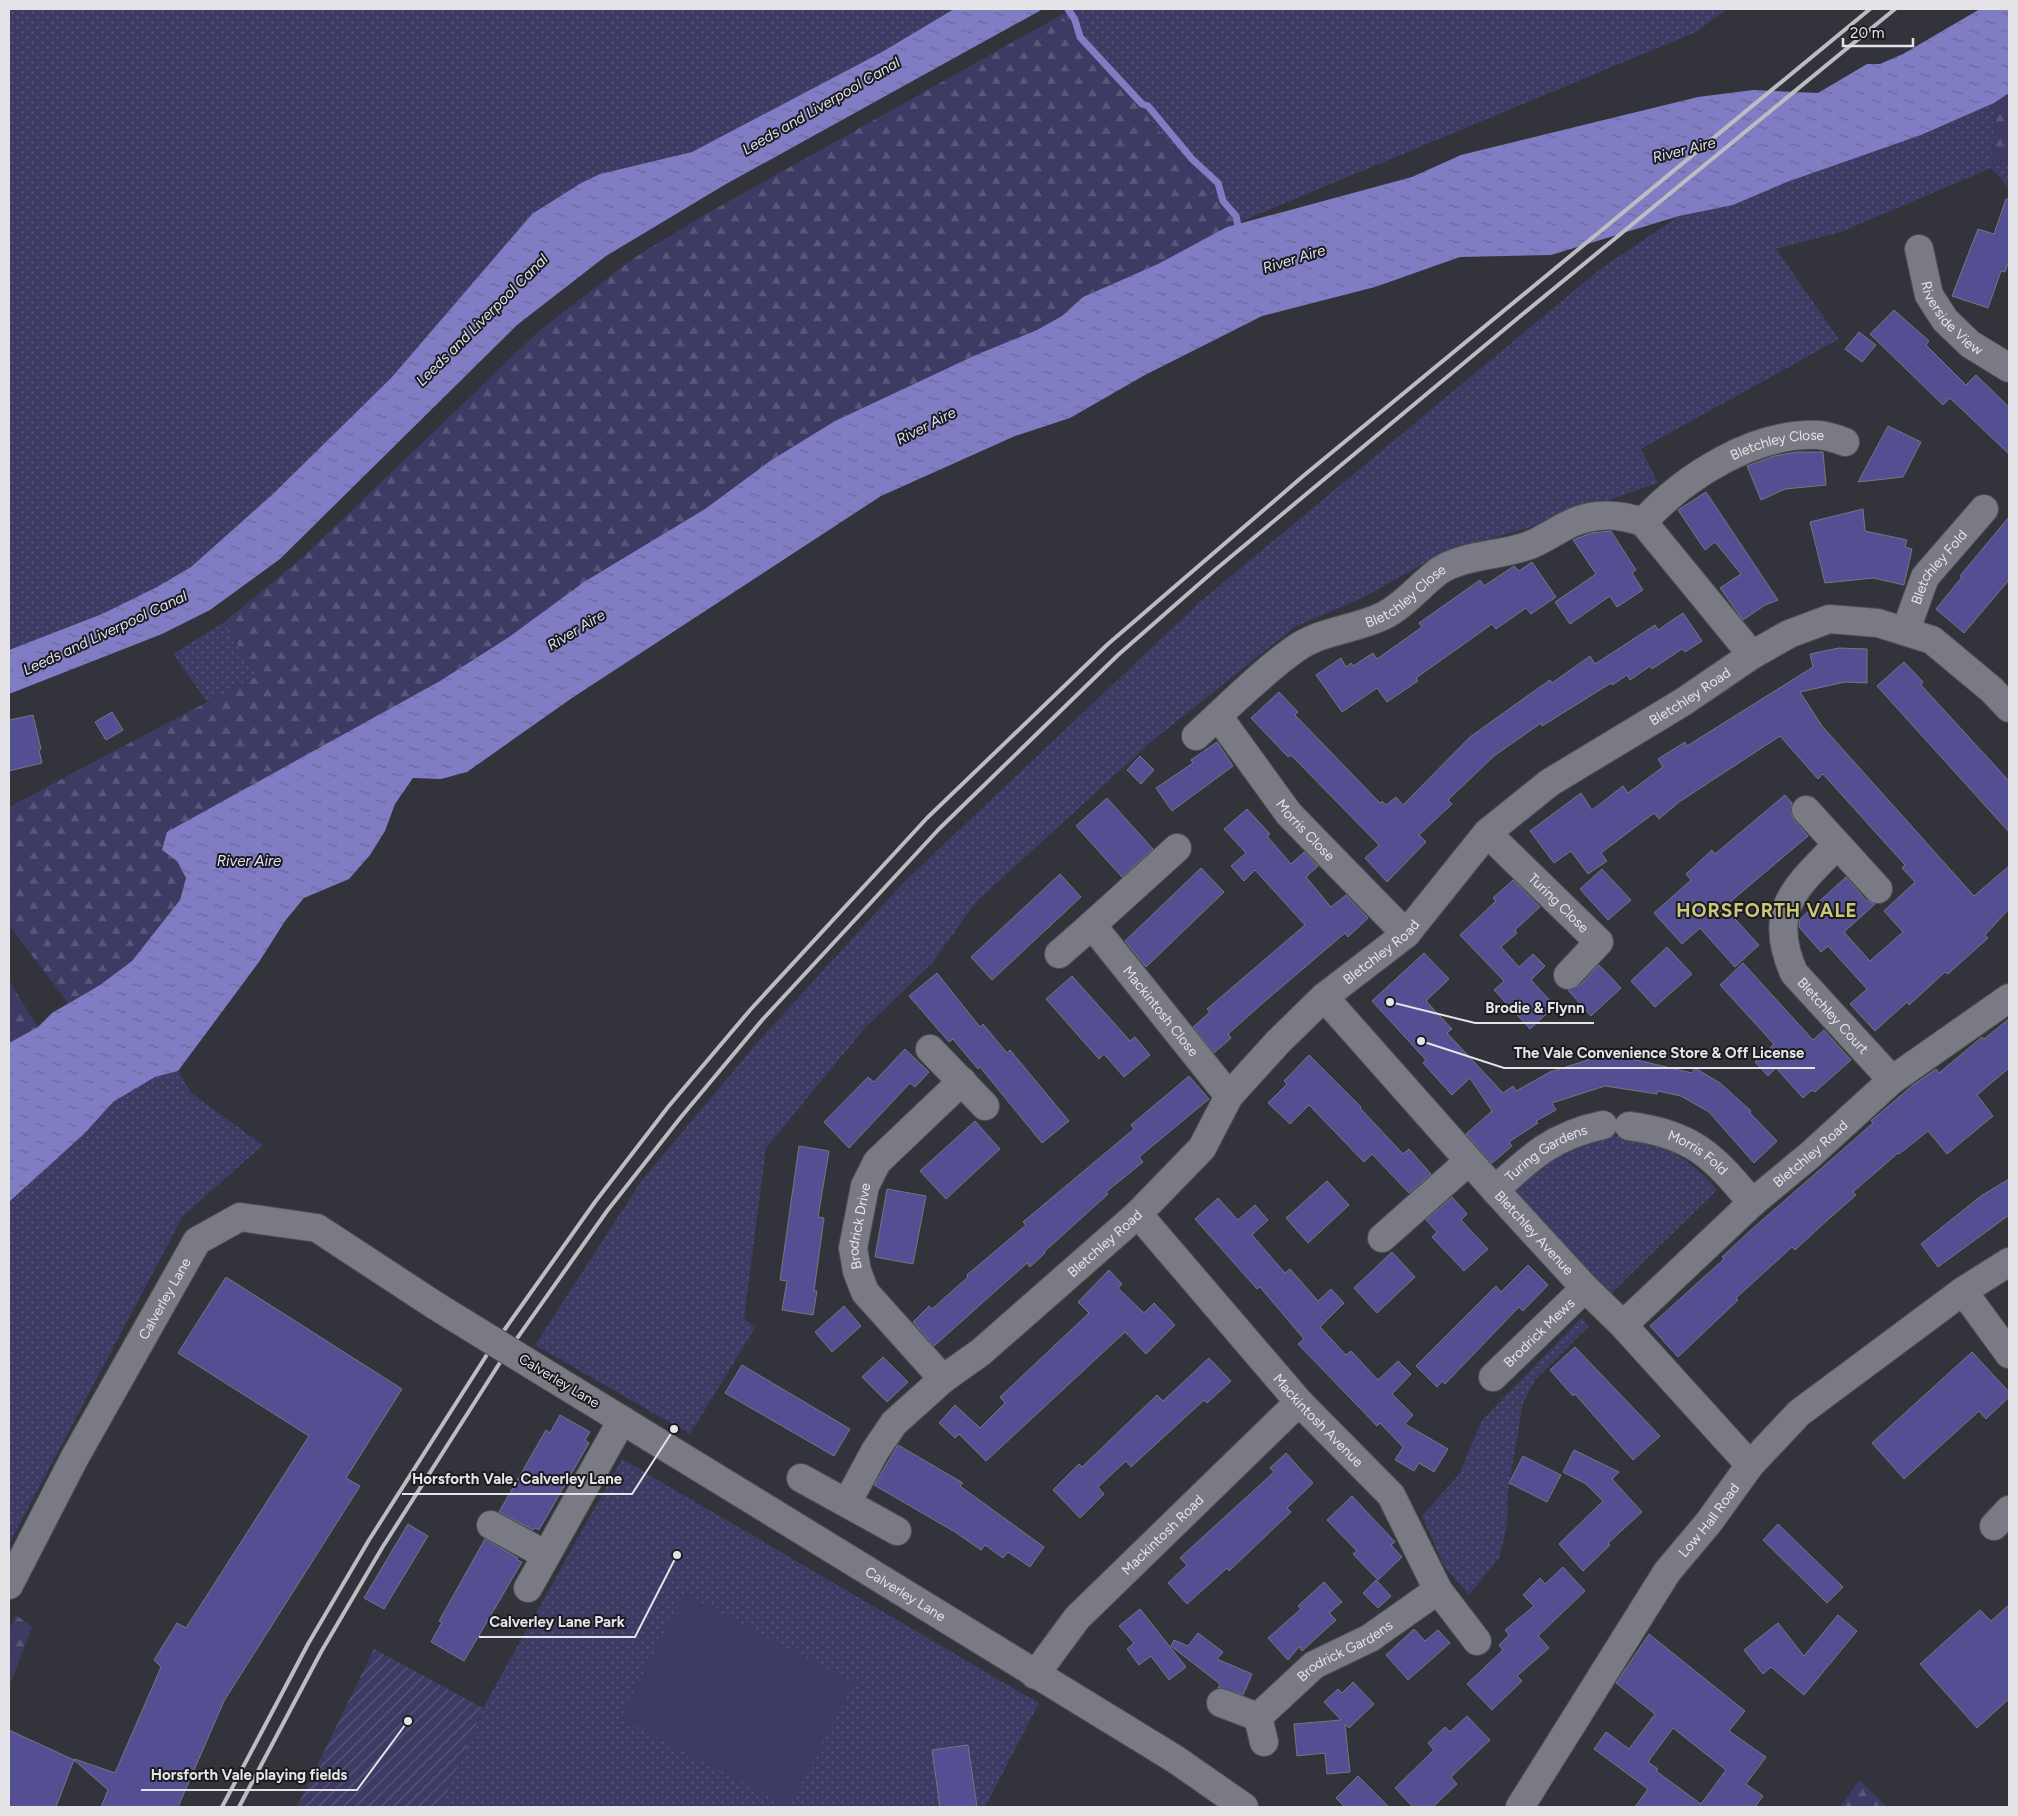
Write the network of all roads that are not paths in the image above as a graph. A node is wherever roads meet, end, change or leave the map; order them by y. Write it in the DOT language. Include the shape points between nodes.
graph roads {
  1 [pos="1920,248"];
  2 [pos="2009,368"];
  3 [pos="1845,442"];
  4 [pos="1984,509"];
  5 [pos="1643,522"];
  6 [pos="1906,630"];
  7 [pos="1752,655"];
  8 [pos="2009,708"];
  9 [pos="1218,716"];
  10 [pos="1196,736"];
  11 [pos="1806,810"];
  12 [pos="1486,833"];
  13 [pos="1837,845"];
  14 [pos="1177,848"];
  15 [pos="1878,889"];
  16 [pos="1092,925"];
  17 [pos="1406,934"];
  18 [pos="1059,954"];
  19 [pos="1568,975"];
  20 [pos="1324,997"];
  21 [pos="2009,998"];
  22 [pos="930,1049"];
  23 [pos="1892,1080"];
  24 [pos="962,1081"];
  25 [pos="1229,1096"];
  26 [pos="984,1106"];
  27 [pos="1616,1126"];
  28 [pos="1469,1161"];
  29 [pos="1494,1190"];
  30 [pos="1752,1203"];
  31 [pos="1138,1214"];
  32 [pos="1382,1238"];
  33 [pos="2009,1262"];
  34 [pos="1585,1288"];
  35 [pos="1963,1292"];
  36 [pos="1623,1325"];
  37 [pos="2009,1354"];
  38 [pos="1493,1377"];
  39 [pos="943,1379"];
  40 [pos="1299,1402"];
  41 [pos="622,1420"];
  42 [pos="1750,1465"];
  43 [pos="802,1478"];
  44 [pos="847,1503"];
  45 [pos="492,1525"];
  46 [pos="897,1531"];
  47 [pos="546,1555"];
  48 [pos="9,1585"];
  49 [pos="528,1588"];
  50 [pos="1438,1590"];
  51 [pos="1477,1641"];
  52 [pos="1035,1675"];
  53 [pos="1221,1703"];
  54 [pos="1244,1807"];
  55 [pos="1520,1807"];
  1 -- 2 [label="street, Riverside View" via="1929,295 1945,320 1970,344"];
  3 -- 5 [label="street, Bletchley Close" via="1820,435 1782,437 1751,446 1664,498"];
  4 -- 6 [label="street, Bletchley Fold" via="1925,577"];
  5 -- 7 [label="street"];
  5 -- 9 [label="street, Bletchley Close" via="1624,516 1571,521 1529,545 1459,562 1440,571 1385,615 1322,634 1296,648"];
  6 -- 7 [label="street, Bletchley Road" via="1878,623 1829,620 1789,634"];
  6 -- 8 [label="street, Bletchley Road" via="1932,640"];
  7 -- 12 [label="street, Bletchley Road" via="1683,702 1549,783"];
  9 -- 10 [label="street, Bletchley Close"];
  9 -- 17 [label="street, Morris Close" via="1289,814"];
  11 -- 13 [label="street"];
  12 -- 17 [label="street, Bletchley Road"];
  12 -- 19 [label="street, Turing Close" via="1599,942"];
  13 -- 15 [label="street"];
  13 -- 23 [label="street, Bletchley Court" via="1795,888 1788,904 1783,940 1794,973"];
  14 -- 16 [label="street"];
  16 -- 18 [label="street"];
  16 -- 25 [label="street, Mackintosh Close"];
  17 -- 20 [label="street, Bletchley Road"];
  20 -- 25 [label="street, Bletchley Road"];
  20 -- 28 [label="street, Bletchley Avenue"];
  21 -- 23 [label="street, Bletchley Road"];
  22 -- 24 [label="street"];
  23 -- 30 [label="street, Bletchley Road"];
  24 -- 26 [label="street"];
  24 -- 39 [label="street, Brodrick Drive" via="877,1162 865,1186 853,1248 865,1292"];
  25 -- 31 [label="street, Bletchley Road" via="1202,1148"];
  27 -- 29 [label="street, Turing Gardens" via="1577,1131 1546,1146"];
  27 -- 30 [label="street, Morris Fold" via="1670,1134 1706,1153 1722,1166"];
  28 -- 29 [label="street, Bletchley Avenue"];
  28 -- 32 [label="street"];
  29 -- 34 [label="street, Bletchley Avenue"];
  30 -- 36 [label="street, Bletchley Road"];
  31 -- 39 [label="street, Bletchley Road" via="981,1352"];
  31 -- 40 [label="street, Mackintosh Avenue"];
  33 -- 35 [label="street, Low Hall Road"];
  34 -- 36 [label="street, Bletchley Avenue"];
  34 -- 38 [label="street, Brodrick Mews"];
  35 -- 37 [label="street"];
  35 -- 42 [label="street, Low Hall Road" via="1799,1413"];
  36 -- 42 [label="street, Bletchley Avenue"];
  39 -- 44 [label="street, Bletchley Road" via="894,1423"];
  40 -- 50 [label="street, Mackintosh Avenue" via="1391,1495"];
  40 -- 52 [label="street, Mackintosh Road" via="1077,1618"];
  41 -- 47 [label="street"];
  41 -- 48 [label="street, Calverley Lane, bridge" via="436,1306 317,1228 240,1217 197,1241 75,1457"];
  41 -- 52 [label="street, Calverley Lane"];
  42 -- 55 [label="street, Low Hall Road" via="1709,1522 1667,1572"];
  43 -- 44 [label="street"];
  44 -- 46 [label="street"];
  45 -- 47 [label="street"];
  47 -- 49 [label="street"];
  50 -- 51 [label="street, Mackintosh Avenue"];
  50 -- 53 [label="street, Brodrick Gardens" via="1370,1638 1314,1665 1261,1730"];
  52 -- 54 [label="street, Calverley Lane" via="1174,1759"];
}
